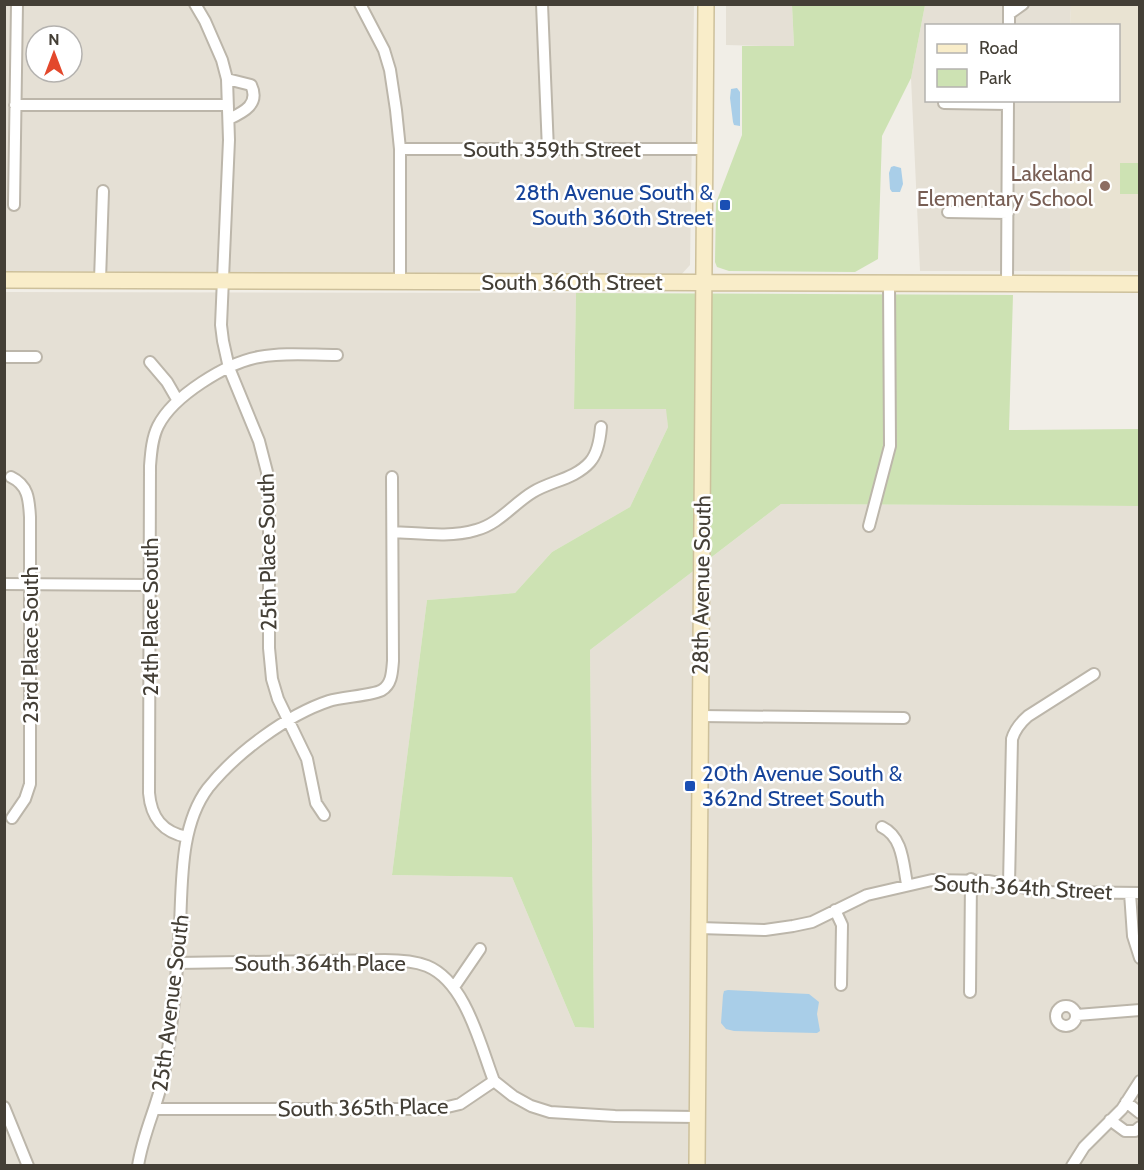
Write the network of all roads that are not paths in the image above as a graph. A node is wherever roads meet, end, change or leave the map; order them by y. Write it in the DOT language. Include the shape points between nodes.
graph roads {
  1 [pos="17,4"];
  2 [pos="195,4"];
  3 [pos="360,4"];
  4 [pos="542,4"];
  5 [pos="706,4"];
  6 [pos="1023,4"];
  7 [pos="1009,9"];
  8 [pos="227,79"];
  9 [pos="1008,102"];
  10 [pos="944,103"];
  11 [pos="15,105"];
  12 [pos="228,105"];
  13 [pos="229,119"];
  14 [pos="399,149"];
  15 [pos="705,149"];
  16 [pos="548,150"];
  17 [pos="103,191"];
  18 [pos="14,205"];
  19 [pos="948,212"];
  20 [pos="1008,213"];
  21 [pos="4,280"];
  22 [pos="100,280"];
  23 [pos="222,280"];
  24 [pos="400,281"];
  25 [pos="704,282"];
  26 [pos="889,283"];
  27 [pos="1008,283"];
  28 [pos="1140,284"];
  29 [pos="337,356"];
  30 [pos="4,357"];
  31 [pos="36,357"];
  32 [pos="150,362"];
  33 [pos="229,368"];
  34 [pos="178,401"];
  35 [pos="601,427"];
  36 [pos="10,477"];
  37 [pos="392,477"];
  38 [pos="869,526"];
  39 [pos="393,532"];
  40 [pos="4,584"];
  41 [pos="30,584"];
  42 [pos="150,585"];
  43 [pos="1094,674"];
  44 [pos="700,716"];
  45 [pos="904,718"];
  46 [pos="289,721"];
  47 [pos="324,815"];
  48 [pos="12,818"];
  49 [pos="882,827"];
  50 [pos="187,837"];
  51 [pos="971,879"];
  52 [pos="907,884"];
  53 [pos="1008,884"];
  54 [pos="1135,893"];
  55 [pos="835,910"];
  56 [pos="699,928"];
  57 [pos="480,949"];
  58 [pos="1140,958"];
  59 [pos="177,963"];
  60 [pos="841,985"];
  61 [pos="454,987"];
  62 [pos="970,992"];
  63 [pos="1140,1010"];
  64 [pos="1077,1015"];
  65 [pos="494,1081"];
  66 [pos="1140,1081"];
  67 [pos="1126,1102"];
  68 [pos="4,1107"];
  69 [pos="156,1109"];
  70 [pos="1140,1113"];
  71 [pos="697,1117"];
  72 [pos="1110,1120"];
  73 [pos="1140,1127"];
  74 [pos="28,1166"];
  75 [pos="138,1166"];
  76 [pos="697,1166"];
  77 [pos="1072,1166"];
  1 -- 11 [label="street"];
  2 -- 8 [label="street, 25th Place South"];
  3 -- 14 [label="street" via="390,70"];
  4 -- 16 [label="street"];
  5 -- 15 [label="street, 28th Avenue South"];
  6 -- 7 [label="street"];
  8 -- 12 [label="street, 25th Place South"];
  8 -- 13 [label="street" via="251,85 254,96 249,108"];
  9 -- 10 [label="street"];
  9 -- 20 [label="street"];
  11 -- 12 [label="street"];
  11 -- 18 [label="street"];
  12 -- 13 [label="street, 25th Place South"];
  13 -- 23 [label="street, 25th Place South"];
  14 -- 16 [label="street, South 359th Street"];
  14 -- 24 [label="street"];
  15 -- 16 [label="street, South 359th Street"];
  15 -- 25 [label="street, 28th Avenue South"];
  17 -- 22 [label="street"];
  19 -- 20 [label="street"];
  20 -- 27 [label="street"];
  21 -- 22 [label="street, South 360th Street"];
  22 -- 23 [label="street, South 360th Street"];
  23 -- 24 [label="street, South 360th Street"];
  23 -- 33 [label="street, 25th Place South" via="221,325"];
  24 -- 25 [label="street, South 360th Street"];
  25 -- 26 [label="street, South 360th Street"];
  25 -- 44 [label="street, 28th Avenue South"];
  26 -- 27 [label="street, South 360th Street"];
  26 -- 38 [label="street" via="890,446"];
  27 -- 28 [label="street, South 360th Street"];
  29 -- 33 [label="street, 24th Place South" via="264,356"];
  30 -- 31 [label="street"];
  32 -- 34 [label="street"];
  33 -- 34 [label="street, 24th Place South"];
  33 -- 46 [label="street, 25th Place South" via="259,441 267,472 269,658 273,685"];
  34 -- 42 [label="street, 24th Place South" via="159,423 152,445"];
  35 -- 39 [label="street" via="596,452 582,469 533,492 486,527 454,533"];
  36 -- 41 [label="street, 23rd Place South" via="22,483 28,494"];
  37 -- 39 [label="street"];
  39 -- 46 [label="street, 25th Avenue South" via="389,682 377,693 330,701"];
  40 -- 41 [label="street"];
  41 -- 42 [label="street"];
  41 -- 48 [label="street, 23rd Place South" via="30,784"];
  42 -- 50 [label="street, 24th Place South" via="150,803 165,828"];
  43 -- 53 [label="street" via="1028,716 1014,734"];
  44 -- 45 [label="street"];
  44 -- 56 [label="street, 28th Avenue South"];
  46 -- 47 [label="street, 25th Place South" via="307,759 316,803"];
  46 -- 50 [label="street, 25th Avenue South" via="246,751 208,789 194,813"];
  49 -- 52 [label="street" via="897,840"];
  50 -- 59 [label="street, 25th Avenue South"];
  51 -- 52 [label="street, South 364th Street"];
  51 -- 53 [label="street, South 364th Street"];
  51 -- 62 [label="street"];
  52 -- 55 [label="street, South 364th Street" via="867,895"];
  53 -- 54 [label="street, South 364th Street" via="1048,892"];
  54 -- 58 [label="street" via="1133,936"];
  55 -- 56 [label="street, South 364th Street" via="812,922 779,929"];
  55 -- 60 [label="street" via="842,925"];
  56 -- 71 [label="street, 28th Avenue South"];
  57 -- 61 [label="street"];
  59 -- 61 [label="street, South 364th Place" via="399,960 428,967"];
  59 -- 69 [label="street, 25th Avenue South" via="165,1069"];
  61 -- 65 [label="street"];
  63 -- 64 [label="street"];
  65 -- 69 [label="street, South 365th Place" via="460,1104 439,1109"];
  65 -- 71 [label="street" via="531,1106 550,1112"];
  66 -- 67 [label="street"];
  67 -- 70 [label="street"];
  67 -- 72 [label="street"];
  68 -- 74 [label="street"];
  69 -- 75 [label="street, 25th Avenue South"];
  71 -- 76 [label="street, 28th Avenue South"];
  72 -- 73 [label="street" via="1125,1131"];
  72 -- 77 [label="street"];
}
